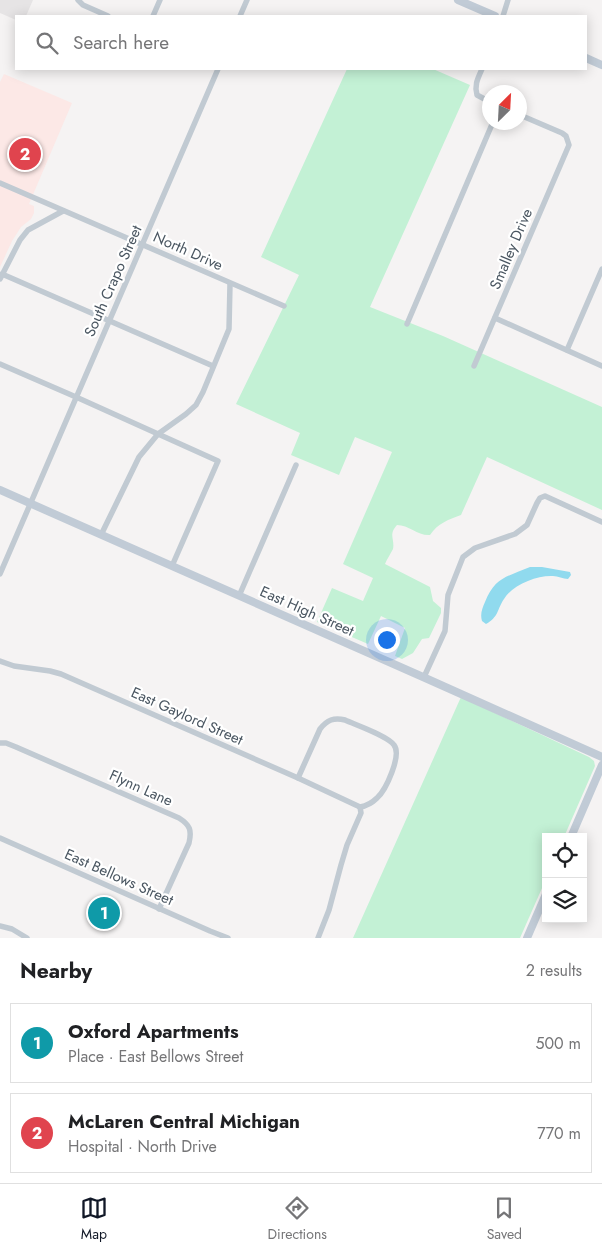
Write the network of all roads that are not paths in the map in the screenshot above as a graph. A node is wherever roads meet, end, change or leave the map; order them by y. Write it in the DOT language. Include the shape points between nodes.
graph roads {
  1 [pos="78,0"];
  2 [pos="160,0"];
  3 [pos="247,0"];
  4 [pos="458,0"];
  5 [pos="508,0"];
  6 [pos="106,15"];
  7 [pos="153,15"];
  8 [pos="240,15"];
  9 [pos="493,15"];
  10 [pos="503,15"];
  11 [pos="587,58"];
  12 [pos="602,65"];
  13 [pos="218,70"];
  14 [pos="482,70"];
  15 [pos="482,98"];
  16 [pos="527,118"];
  17 [pos="490,130"];
  18 [pos="0,183"];
  19 [pos="63,211"];
  20 [pos="143,245"];
  21 [pos="602,269"];
  22 [pos="1,276"];
  23 [pos="600,278"];
  24 [pos="230,284"];
  25 [pos="284,306"];
  26 [pos="495,318"];
  27 [pos="109,320"];
  28 [pos="407,324"];
  29 [pos="567,350"];
  30 [pos="0,364"];
  31 [pos="213,366"];
  32 [pos="474,366"];
  33 [pos="602,366"];
  34 [pos="76,397"];
  35 [pos="158,434"];
  36 [pos="296,465"];
  37 [pos="0,490"];
  38 [pos="31,504"];
  39 [pos="602,522"];
  40 [pos="101,535"];
  41 [pos="172,566"];
  42 [pos="0,574"];
  43 [pos="239,596"];
  44 [pos="0,661"];
  45 [pos="424,677"];
  46 [pos="0,743"];
  47 [pos="602,757"];
  48 [pos="602,765"];
  49 [pos="298,778"];
  50 [pos="360,807"];
  51 [pos="573,833"];
  52 [pos="0,838"];
  53 [pos="542,903"];
  54 [pos="159,909"];
  55 [pos="0,926"];
  56 [pos="27,938"];
  57 [pos="228,938"];
  58 [pos="318,938"];
  59 [pos="527,938"];
  1 -- 6 [label="street"];
  2 -- 7 [label="street"];
  3 -- 8 [label="street"];
  4 -- 9 [label="street"];
  5 -- 10 [label="street"];
  11 -- 12 [label="street"];
  13 -- 20 [label="street, South Crapo Street"];
  14 -- 15 [label="street" via="475,90 476,95"];
  16 -- 26 [label="street, Smalley Drive" via="562,133 569,145"];
  17 -- 28 [label="street"];
  18 -- 19 [label="street, North Drive"];
  19 -- 20 [label="street, North Drive"];
  19 -- 22 [label="street" via="28,230"];
  20 -- 24 [label="street, North Drive"];
  20 -- 27 [label="street, South Crapo Street"];
  21 -- 23 [label="street"];
  22 -- 27 [label="street"];
  23 -- 29 [label="street"];
  24 -- 25 [label="street, North Drive"];
  24 -- 31 [label="street" via="229,329"];
  26 -- 29 [label="street"];
  26 -- 32 [label="street, Smalley Drive"];
  27 -- 31 [label="street"];
  27 -- 34 [label="street, South Crapo Street"];
  29 -- 33 [label="street"];
  30 -- 34 [label="street"];
  31 -- 35 [label="street" via="196,404"];
  34 -- 35 [label="street"];
  34 -- 38 [label="street, South Crapo Street"];
  35 -- 40 [label="street" via="138,457"];
  35 -- 41 [label="street" via="218,461"];
  36 -- 43 [label="street"];
  37 -- 38 [label="street, East High Street"];
  38 -- 40 [label="street, East High Street"];
  38 -- 42 [label="street, South Crapo Street"];
  39 -- 45 [label="street" via="545,496 540,498 527,526 515,534 475,548 463,557 448,595 445,631"];
  40 -- 41 [label="street, East High Street"];
  41 -- 43 [label="street, East High Street"];
  43 -- 45 [label="street, East High Street"];
  44 -- 49 [label="street, East Gaylord Street" via="62,674"];
  45 -- 47 [label="street, East High Street"];
  46 -- 54 [label="street, Flynn Lane" via="24,750 185,822 190,829 189,843"];
  48 -- 51 [label="street"];
  49 -- 50 [label="street, East Gaylord Street"];
  49 -- 50 [label="street" via="320,729 331,720 339,718 388,739 397,750 392,771 378,798"];
  50 -- 58 [label="street" via="361,813 347,845"];
  52 -- 54 [label="street, East Bellows Street"];
  53 -- 59 [label="street"];
  54 -- 57 [label="street, East Bellows Street"];
  55 -- 56 [label="street"];
}
